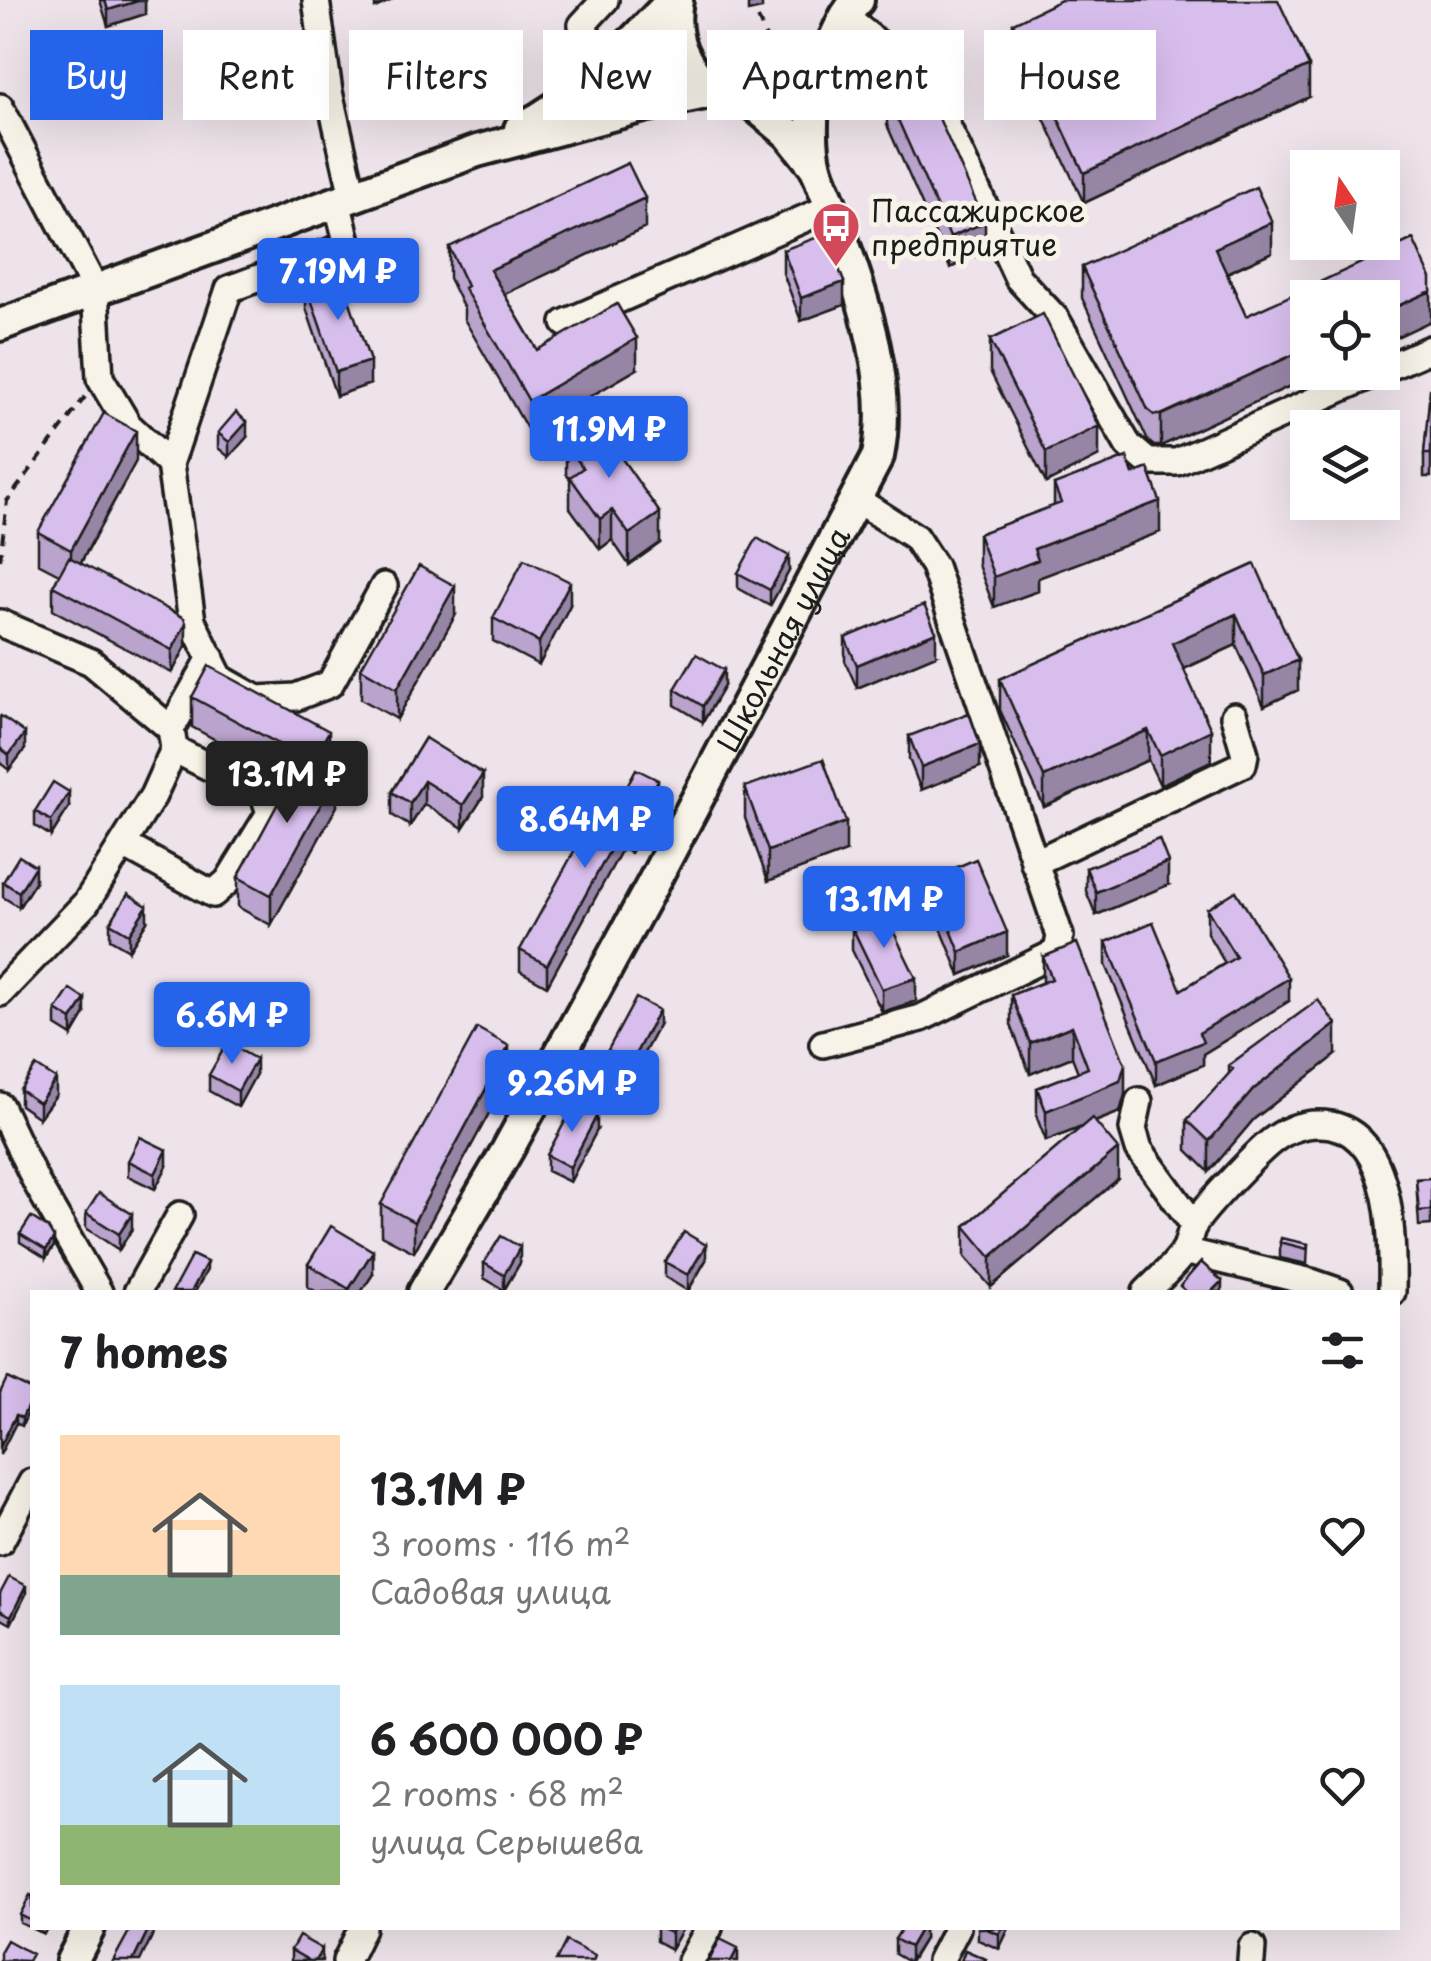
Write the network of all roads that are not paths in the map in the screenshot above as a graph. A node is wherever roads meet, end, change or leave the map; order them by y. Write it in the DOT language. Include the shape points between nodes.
graph roads {
  1 [pos="316,0"];
  2 [pos="605,0"];
  3 [pos="675,0"];
  4 [pos="849,5"];
  5 [pos="585,30"];
  6 [pos="645,30"];
  7 [pos="838,30"];
  8 [pos="707,89"];
  9 [pos="707,93"];
  10 [pos="0,106"];
  11 [pos="543,117"];
  12 [pos="772,120"];
  13 [pos="810,120"];
  14 [pos="477,151"];
  15 [pos="816,168"];
  16 [pos="345,199"];
  17 [pos="831,207"];
  18 [pos="95,289"];
  19 [pos="565,324"];
  20 [pos="0,325"];
  21 [pos="1430,349"];
  22 [pos="1400,362"];
  23 [pos="1337,390"];
  24 [pos="170,464"];
  25 [pos="857,500"];
  26 [pos="384,586"];
  27 [pos="0,622"];
  28 [pos="210,658"];
  29 [pos="1234,716"];
  30 [pos="173,738"];
  31 [pos="124,846"];
  32 [pos="1034,862"];
  33 [pos="0,994"];
  34 [pos="823,1044"];
  35 [pos="1139,1100"];
  36 [pos="0,1106"];
  37 [pos="180,1215"];
  38 [pos="1194,1225"];
  39 [pos="1184,1251"];
  40 [pos="98,1290"];
  41 [pos="138,1290"];
  42 [pos="431,1290"];
  43 [pos="1148,1290"];
  44 [pos="1334,1290"];
  45 [pos="1392,1290"];
  46 [pos="30,1486"];
  47 [pos="0,1542"];
  48 [pos="88,1930"];
  49 [pos="361,1930"];
  50 [pos="707,1930"];
  51 [pos="956,1930"];
  52 [pos="72,1961"];
  53 [pos="346,1961"];
  54 [pos="691,1961"];
  55 [pos="940,1961"];
  1 -- 16 [label="street"];
  2 -- 5 [label="street" via="582,24"];
  3 -- 6 [label="main road"];
  3 -- 8 [label="main road" via="675,38 690,72"];
  4 -- 7 [label="main road"];
  4 -- 23 [label="street" via="927,83 1018,278 1056,319 1128,445 1148,462 1176,462"];
  9 -- 14 [label="main road"];
  10 -- 18 [label="street"];
  11 -- 14 [label="main road"];
  12 -- 15 [label="main road"];
  13 -- 15 [label="main road"];
  14 -- 16 [label="main road"];
  15 -- 17 [label="main road, Школьная улица"];
  16 -- 18 [label="main road"];
  16 -- 24 [label="street" via="348,245 229,290"];
  17 -- 19 [label="street"];
  17 -- 25 [label="main road, Школьная улица" via="870,340 884,428"];
  18 -- 20 [label="main road"];
  18 -- 24 [label="street" via="100,378 128,425"];
  21 -- 22 [label="street"];
  24 -- 28 [label="street" via="192,621"];
  25 -- 32 [label="street" via="916,537 934,566"];
  25 -- 42 [label="main road, Школьная улица"];
  26 -- 28 [label="street" via="330,684 296,697 257,699 220,678"];
  27 -- 30 [label="street" via="91,662"];
  28 -- 30 [label="street"];
  29 -- 32 [label="street" via="1242,764"];
  30 -- 31 [label="street" via="153,796"];
  30 -- 31 [label="street" via="264,795 270,813 213,894"];
  31 -- 33 [label="street" via="86,903"];
  32 -- 34 [label="street" via="1060,936 1057,952 921,1018"];
  35 -- 38 [label="street" via="1133,1129 1139,1149"];
  36 -- 40 [label="street"];
  37 -- 41 [label="street"];
  38 -- 39 [label="street"];
  38 -- 45 [label="street" via="1285,1130 1318,1123 1339,1127 1369,1148 1382,1180"];
  39 -- 43 [label="street"];
  39 -- 44 [label="street"];
  46 -- 47 [label="street"];
  48 -- 52 [label="main road"];
  49 -- 53 [label="street"];
  50 -- 54 [label="street"];
  51 -- 55 [label="street"];
}
